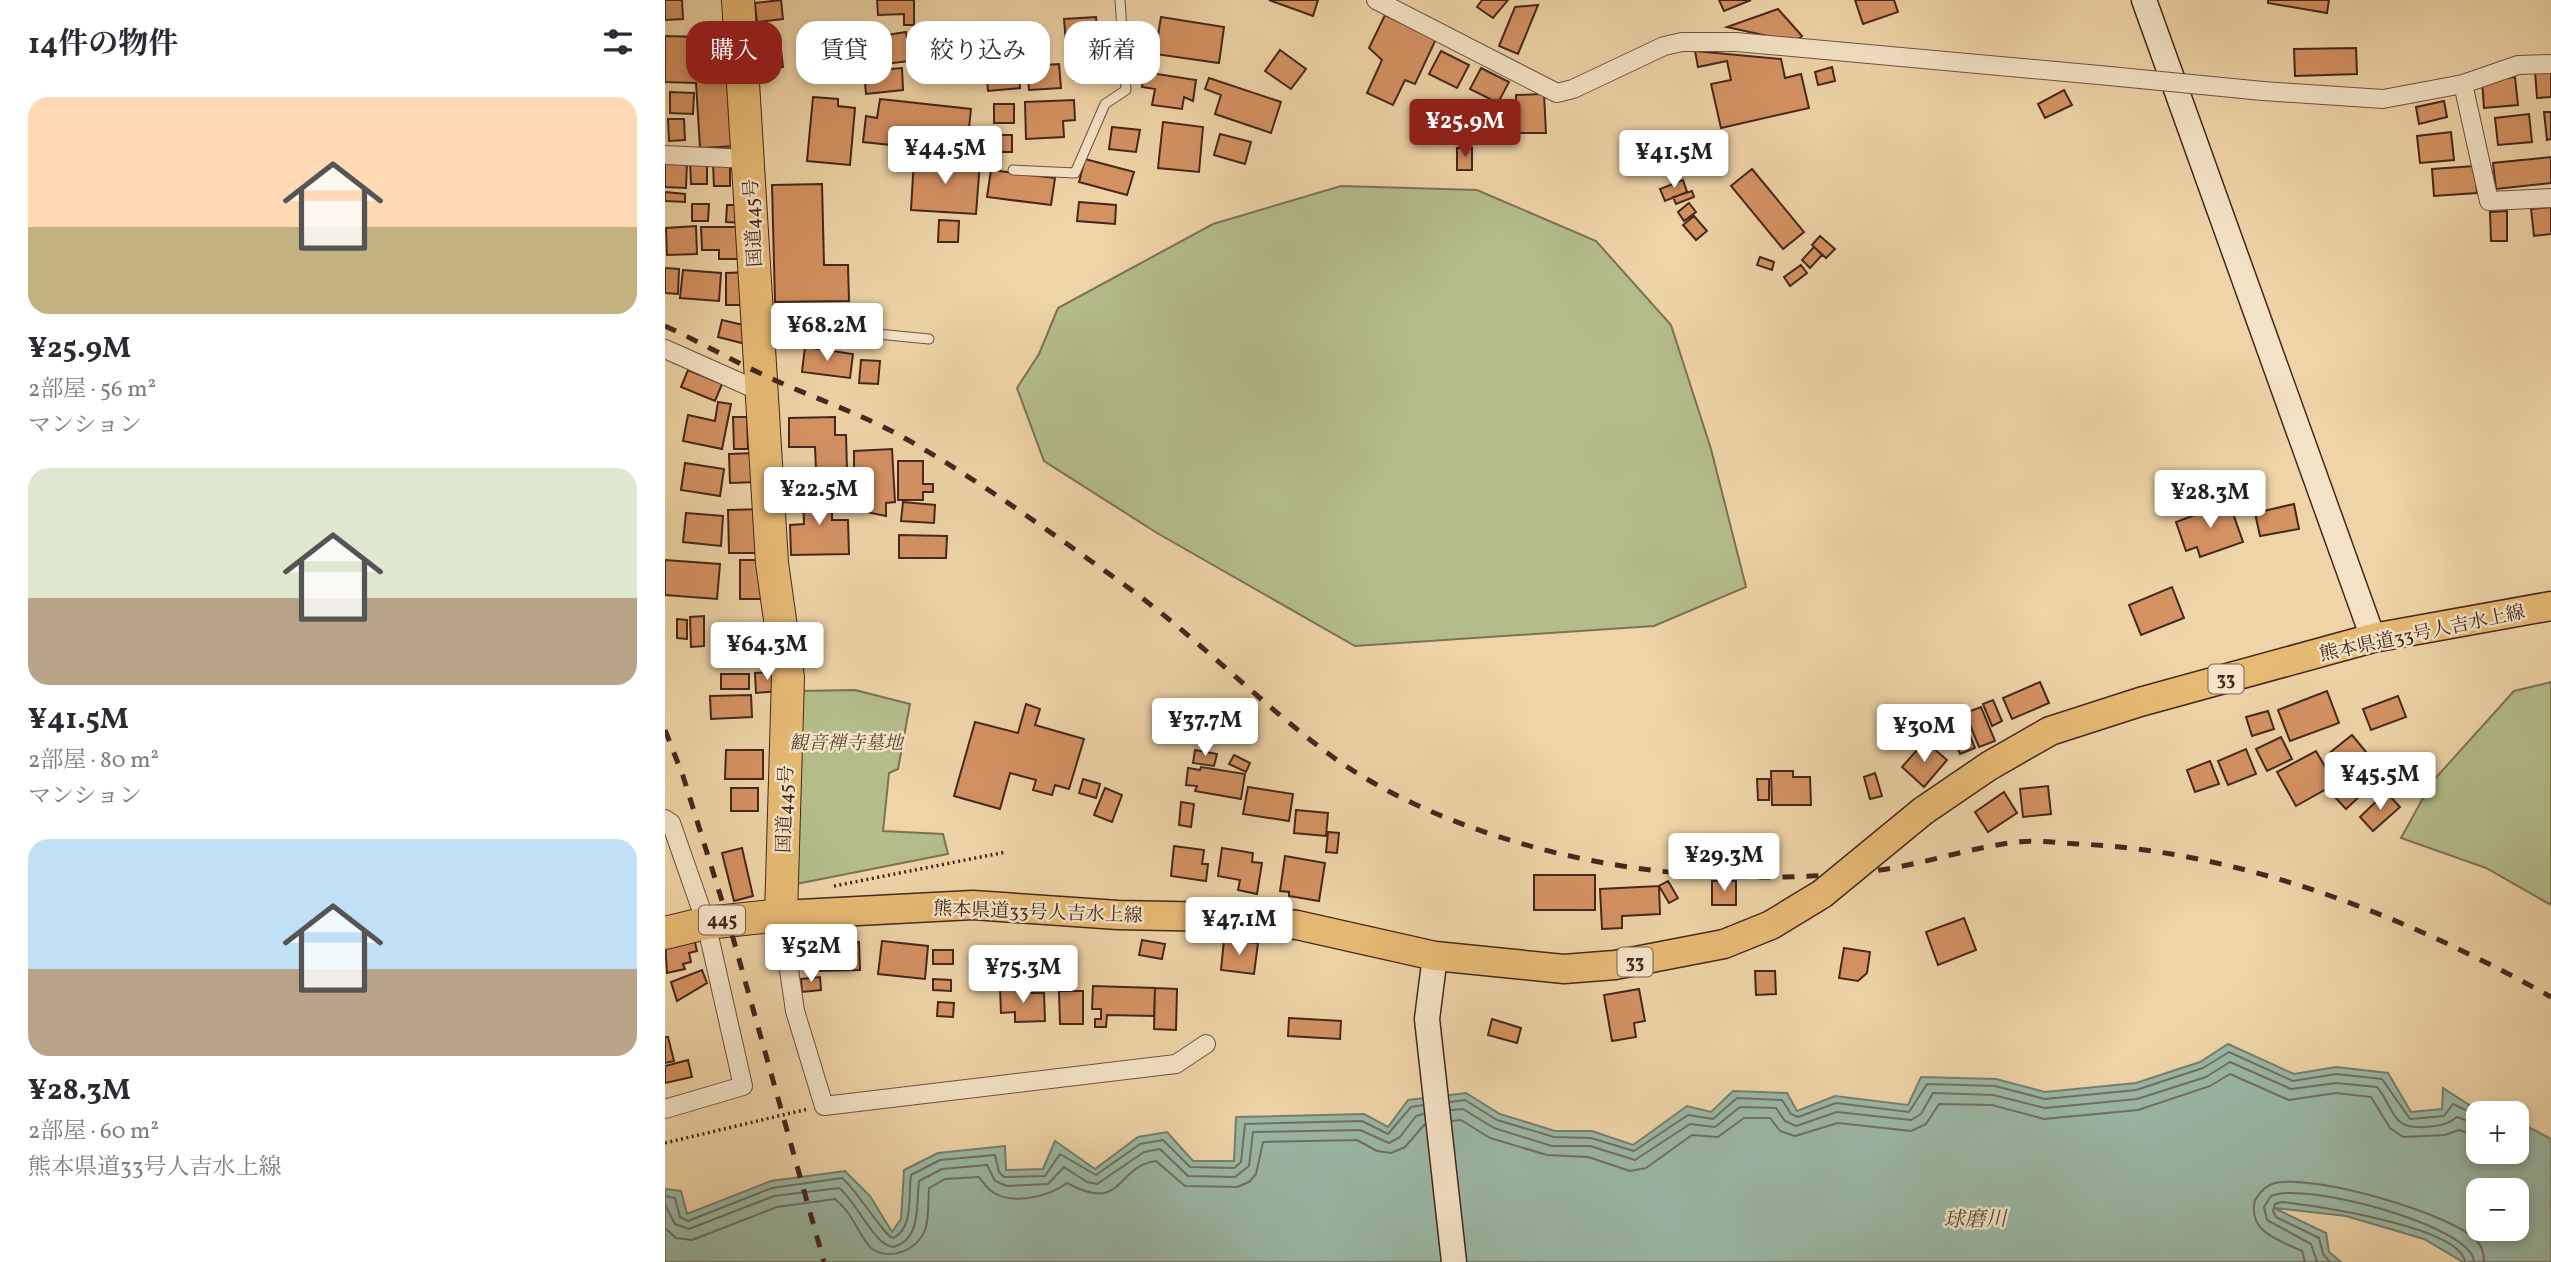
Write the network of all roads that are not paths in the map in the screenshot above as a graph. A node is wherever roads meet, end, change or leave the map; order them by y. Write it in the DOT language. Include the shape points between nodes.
graph roads {
  1 [pos="1120,0"];
  2 [pos="1376,0"];
  3 [pos="2144,0"];
  4 [pos="745,1"];
  5 [pos="2551,64"];
  6 [pos="2463,84"];
  7 [pos="665,155"];
  8 [pos="748,159"];
  9 [pos="1013,170"];
  10 [pos="2551,198"];
  11 [pos="758,323"];
  12 [pos="929,339"];
  13 [pos="665,349"];
  14 [pos="764,393"];
  15 [pos="2551,606"];
  16 [pos="2373,638"];
  17 [pos="665,819"];
  18 [pos="781,915"];
  19 [pos="706,923"];
  20 [pos="665,933"];
  21 [pos="1434,956"];
  22 [pos="1206,1044"];
  23 [pos="665,1109"];
  24 [pos="1454,1262"];
  1 -- 9 [label="lane" via="1126,90 1105,104 1075,173"];
  2 -- 6 [label="street, bridge" via="1557,93 1682,42 1736,42 2383,99"];
  3 -- 16 [label="street"];
  4 -- 8 [label="highway, 国道445号"];
  5 -- 6 [label="street" via="2518,65"];
  6 -- 10 [label="street" via="2489,201"];
  7 -- 8 [label="street"];
  8 -- 11 [label="highway, 国道445号"];
  11 -- 12 [label="lane"];
  11 -- 14 [label="highway, 国道445号"];
  13 -- 14 [label="street"];
  14 -- 18 [label="highway, 国道445号" via="772,563 788,677"];
  15 -- 16 [label="main road, 熊本県道33号人吉水上線 / 33"];
  16 -- 21 [label="main road, 熊本県道33号人吉水上線 / 33, bridge" via="2050,731 1923,811 1822,894 1771,925 1736,939 1662,958 1564,969"];
  17 -- 19 [label="street" via="671,823"];
  18 -- 19 [label="highway, 445"];
  18 -- 21 [label="main road, 熊本県道33号人吉水上線 / 33" via="973,905 1221,917 1297,925"];
  18 -- 22 [label="street" via="795,1011 824,1106 1176,1063"];
  19 -- 20 [label="highway, 445"];
  19 -- 23 [label="street" via="743,1086"];
  21 -- 24 [label="street" via="1427,1019"];
}
